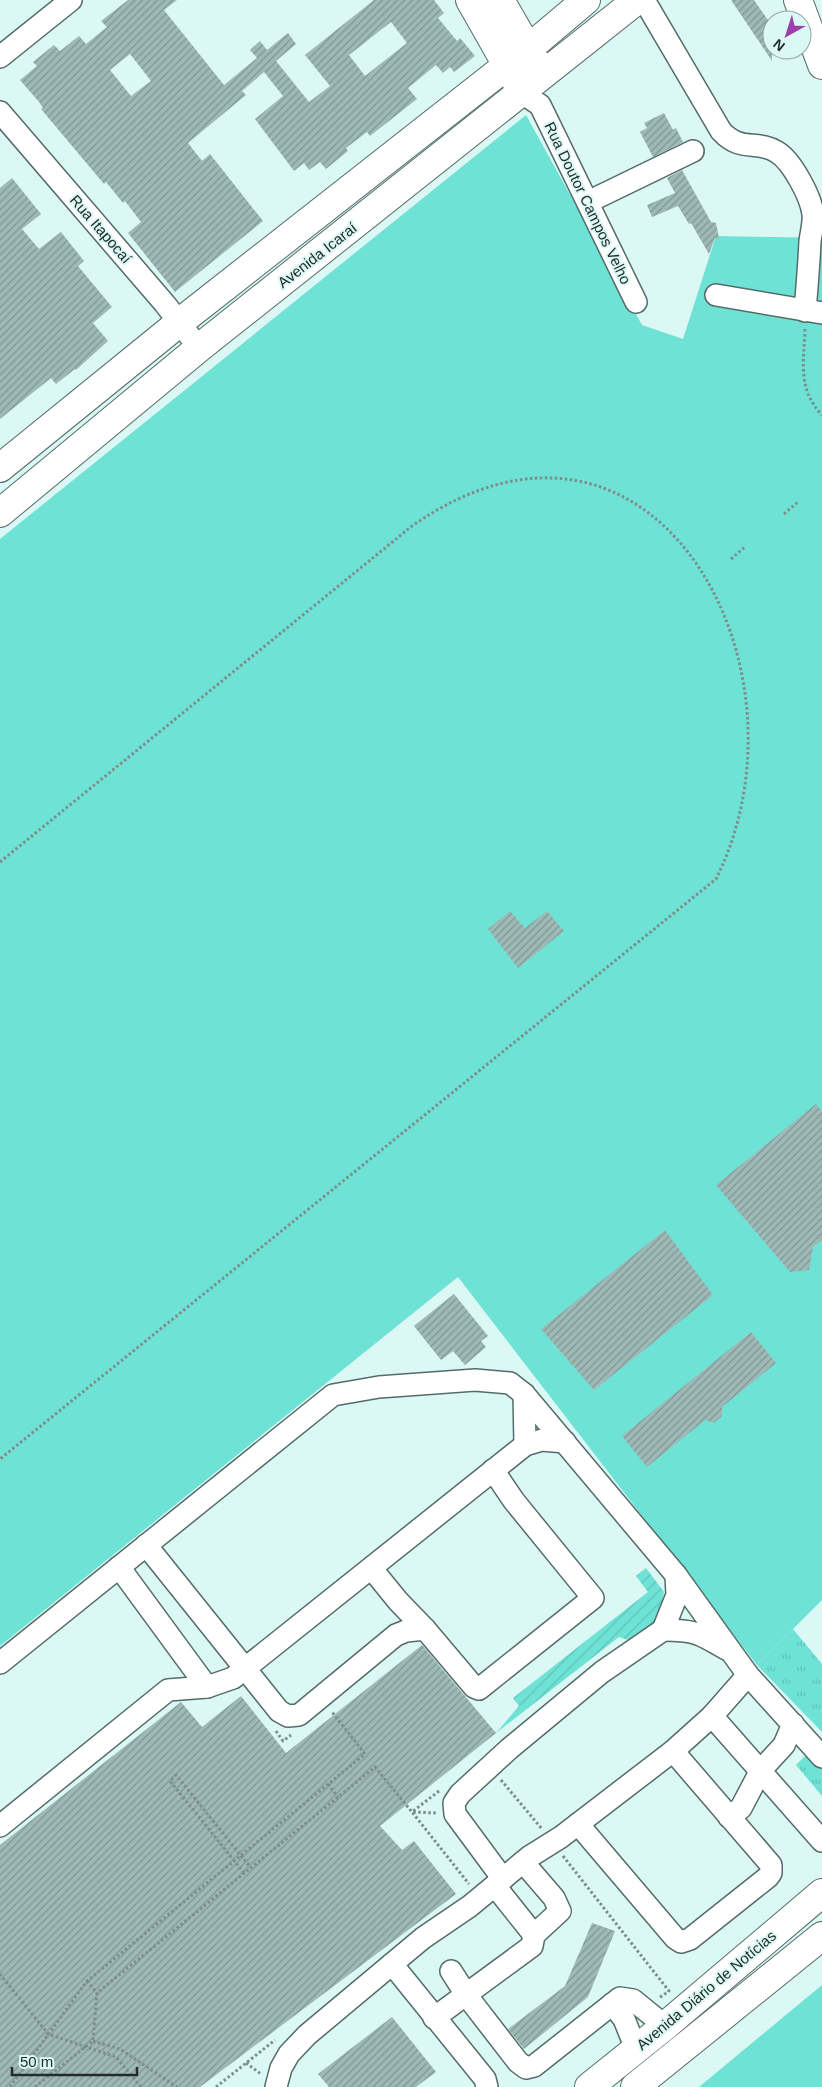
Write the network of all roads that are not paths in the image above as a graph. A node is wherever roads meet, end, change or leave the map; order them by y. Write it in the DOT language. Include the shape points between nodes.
graph roads {
  1 [pos="71,0"];
  2 [pos="470,0"];
  3 [pos="500,0"];
  4 [pos="586,0"];
  5 [pos="637,0"];
  6 [pos="644,0"];
  7 [pos="798,0"];
  8 [pos="528,49"];
  9 [pos="0,58"];
  10 [pos="507,65"];
  11 [pos="822,65"];
  12 [pos="544,76"];
  13 [pos="531,99"];
  14 [pos="0,112"];
  15 [pos="693,151"];
  16 [pos="588,202"];
  17 [pos="716,295"];
  18 [pos="636,302"];
  19 [pos="814,312"];
  20 [pos="180,322"];
  21 [pos="199,348"];
  22 [pos="0,468"];
  23 [pos="0,513"];
  24 [pos="524,1394"];
  25 [pos="565,1442"];
  26 [pos="525,1445"];
  27 [pos="493,1470"];
  28 [pos="146,1545"];
  29 [pos="119,1567"];
  30 [pos="372,1569"];
  31 [pos="676,1575"];
  32 [pos="425,1629"];
  33 [pos="663,1630"];
  34 [pos="733,1654"];
  35 [pos="0,1663"];
  36 [pos="246,1668"];
  37 [pos="748,1675"];
  38 [pos="207,1687"];
  39 [pos="712,1716"];
  40 [pos="793,1724"];
  41 [pos="673,1751"];
  42 [pos="822,1757"];
  43 [pos="761,1770"];
  44 [pos="729,1817"];
  45 [pos="578,1824"];
  46 [pos="0,1826"];
  47 [pos="822,1841"];
  48 [pos="526,1860"];
  49 [pos="499,1883"];
  50 [pos="822,1893"];
  51 [pos="534,1935"];
  52 [pos="822,1936"];
  53 [pos="392,1964"];
  54 [pos="451,1971"];
  55 [pos="467,1996"];
  56 [pos="612,2004"];
  57 [pos="434,2018"];
  58 [pos="665,2026"];
  59 [pos="636,2049"];
  60 [pos="276,2087"];
  61 [pos="487,2087"];
  62 [pos="589,2087"];
  63 [pos="635,2087"];
  1 -- 9 [label="street"];
  2 -- 10 [label="main road, Rua Doutor Campos Velho"];
  3 -- 8 [label="main road"];
  4 -- 8 [label="main road"];
  5 -- 12 [label="main road, Avenida Icaraí"];
  6 -- 19 [label="street" via="721,131 739,144 766,147 785,159 807,194 813,215 810,238"];
  7 -- 11 [label="main road"];
  8 -- 10 [label="main road"];
  8 -- 12 [label="main road"];
  10 -- 13 [label="main road, Rua Doutor Campos Velho"];
  10 -- 20 [label="main road"];
  12 -- 13 [label="main road, Avenida Icaraí"];
  13 -- 16 [label="street, Rua Doutor Campos Velho"];
  13 -- 21 [label="main road, Avenida Icaraí"];
  14 -- 20 [label="street, Rua Itapocaí"];
  15 -- 16 [label="street"];
  16 -- 18 [label="street, Rua Doutor Campos Velho"];
  17 -- 19 [label="street"];
  20 -- 21 [label="street, Rua Itapocaí"];
  20 -- 22 [label="main road"];
  21 -- 23 [label="main road, Avenida Icaraí"];
  24 -- 25 [label="street"];
  24 -- 26 [label="street"];
  24 -- 28 [label="street" via="510,1383 475,1380 389,1386 333,1395"];
  25 -- 26 [label="street" via="542,1440"];
  25 -- 31 [label="street"];
  26 -- 27 [label="street"];
  27 -- 30 [label="street"];
  27 -- 32 [label="street" via="514,1501 593,1598 479,1688 474,1687"];
  28 -- 29 [label="street"];
  28 -- 36 [label="street"];
  29 -- 35 [label="street"];
  29 -- 38 [label="street"];
  30 -- 32 [label="street"];
  30 -- 36 [label="street"];
  31 -- 33 [label="street" via="677,1595"];
  31 -- 34 [label="street"];
  32 -- 36 [label="street" via="406,1631 396,1636 299,1715 288,1716 279,1711"];
  33 -- 34 [label="street" via="687,1630 702,1635"];
  33 -- 49 [label="street" via="602,1672 509,1749 454,1803 455,1814"];
  34 -- 37 [label="street"];
  36 -- 38 [label="street" via="233,1678"];
  37 -- 39 [label="street"];
  37 -- 40 [label="street"];
  38 -- 46 [label="street" via="168,1690"];
  39 -- 41 [label="street"];
  39 -- 43 [label="street"];
  40 -- 42 [label="street"];
  40 -- 43 [label="street" via="784,1745"];
  41 -- 44 [label="street"];
  41 -- 45 [label="street"];
  43 -- 44 [label="street" via="741,1808"];
  43 -- 47 [label="street"];
  44 -- 45 [label="street" via="771,1866 771,1873 690,1939 681,1942 674,1938"];
  45 -- 48 [label="street"];
  48 -- 49 [label="street"];
  48 -- 51 [label="street" via="560,1911"];
  49 -- 51 [label="street"];
  49 -- 53 [label="street"];
  50 -- 58 [label="main road, Avenida Diário de Notícias"];
  51 -- 55 [label="street" via="532,1946"];
  52 -- 63 [label="main road, Avenida Diário de Notícias"];
  53 -- 57 [label="street"];
  53 -- 60 [label="street" via="307,2035 281,2068"];
  54 -- 55 [label="street"];
  55 -- 56 [label="street" via="526,2068 534,2066"];
  55 -- 57 [label="street"];
  56 -- 58 [label="street" via="620,1998 633,2000"];
  56 -- 59 [label="street" via="624,2019"];
  57 -- 61 [label="street" via="486,2079"];
  58 -- 59 [label="main road, Avenida Diário de Notícias"];
  59 -- 62 [label="main road, Avenida Diário de Notícias"];
}
